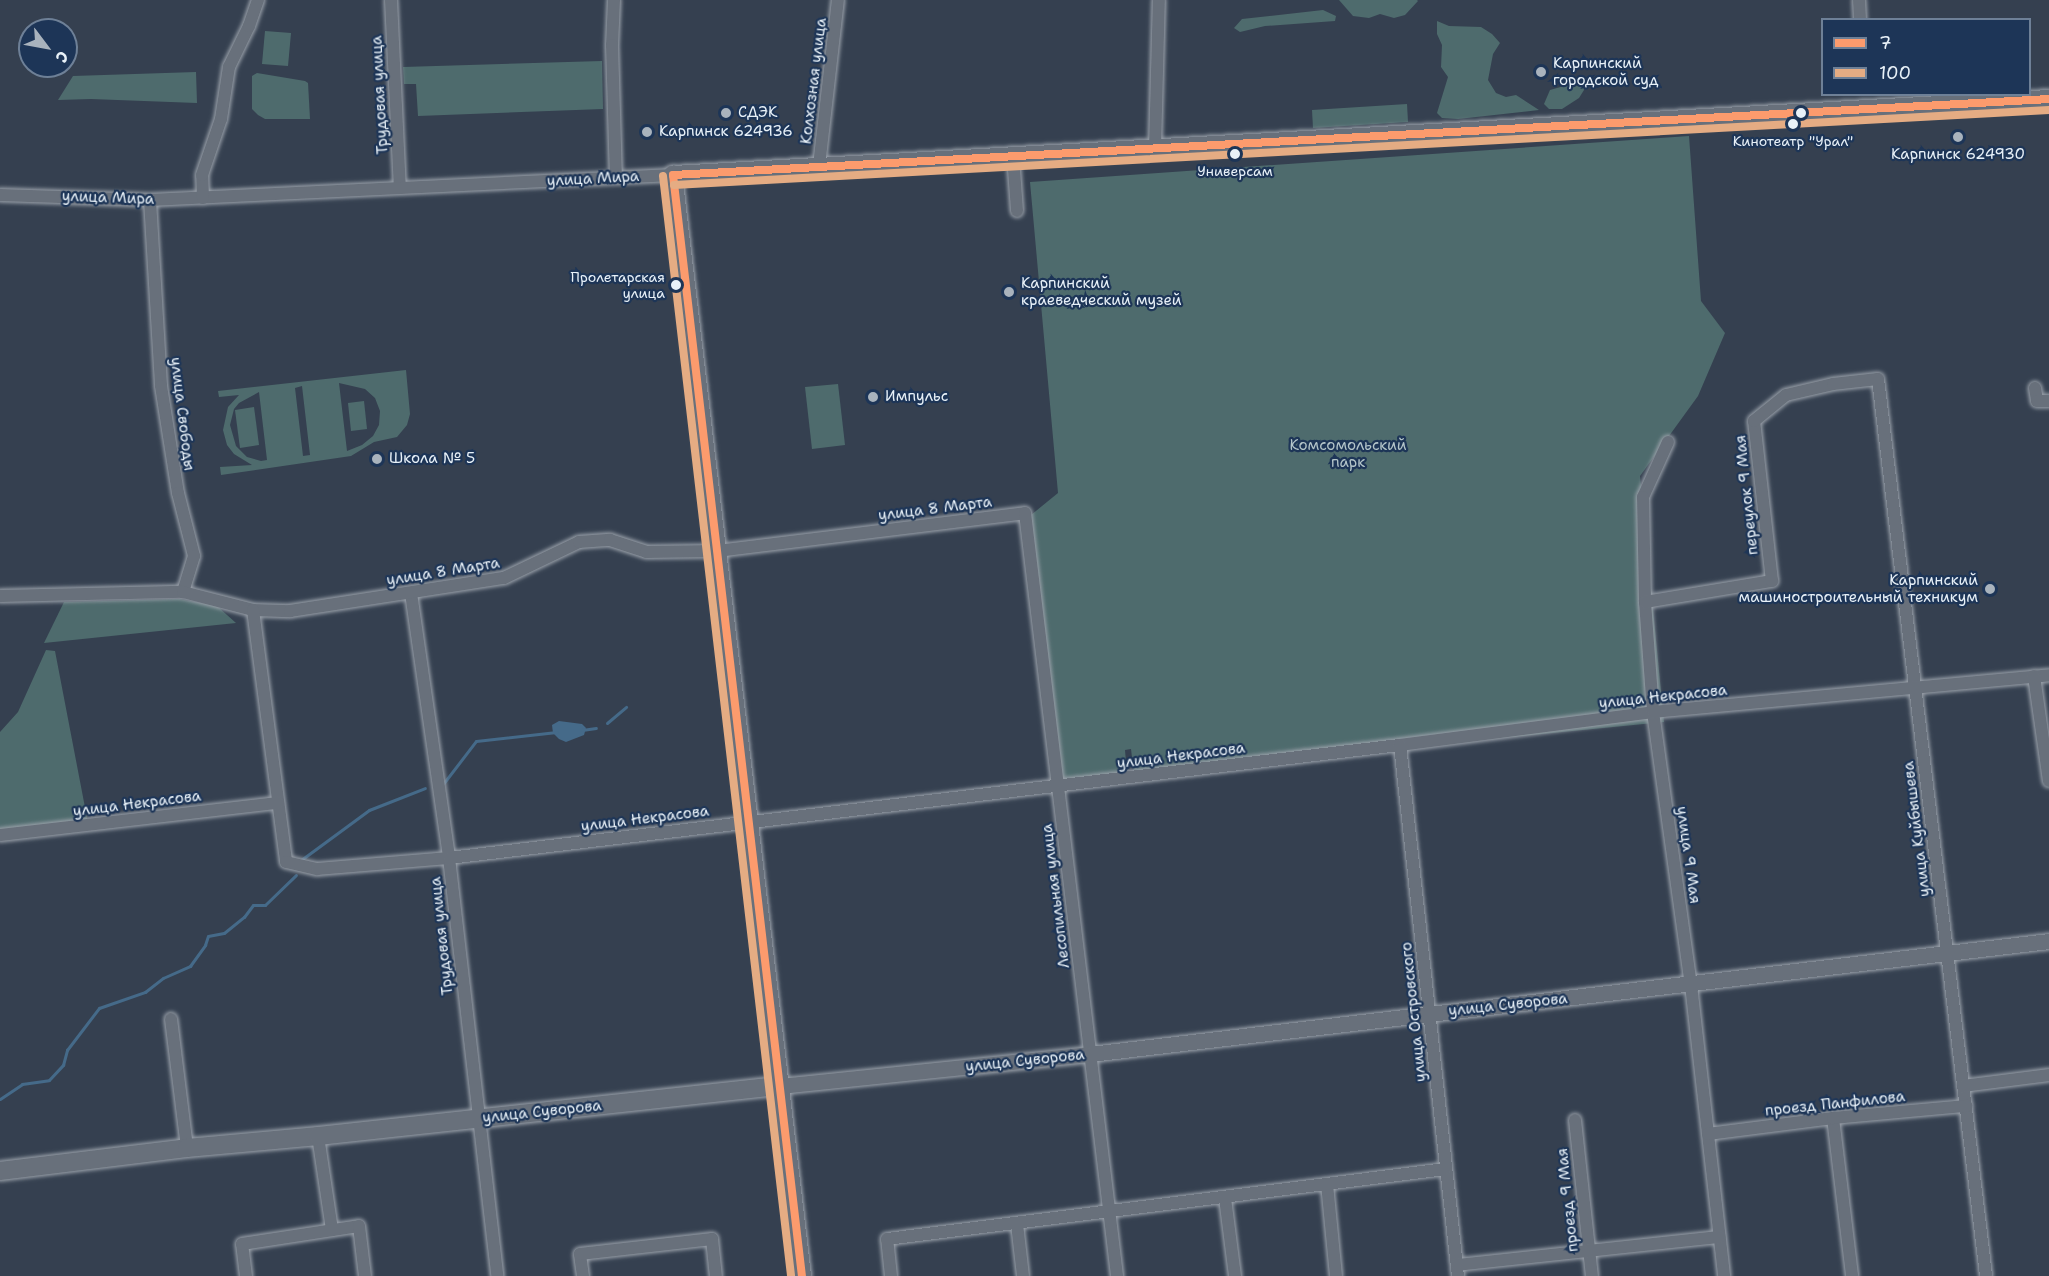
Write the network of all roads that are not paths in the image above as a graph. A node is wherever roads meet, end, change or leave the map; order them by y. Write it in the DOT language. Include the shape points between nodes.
graph roads {
  1 [pos="258,0"];
  2 [pos="391,0"];
  3 [pos="614,0"];
  4 [pos="838,0"];
  5 [pos="1159,0"];
  6 [pos="1859,0"];
  7 [pos="1860,18"];
  8 [pos="2049,99"];
  9 [pos="1865,102"];
  10 [pos="1155,148"];
  11 [pos="1013,156"];
  12 [pos="819,166"];
  13 [pos="673,175"];
  14 [pos="616,177"];
  15 [pos="400,188"];
  16 [pos="0,195"];
  17 [pos="203,198"];
  18 [pos="150,200"];
  19 [pos="1017,211"];
  20 [pos="1878,379"];
  21 [pos="2035,388"];
  22 [pos="2049,401"];
  23 [pos="1668,442"];
  24 [pos="1025,513"];
  25 [pos="717,551"];
  26 [pos="183,592"];
  27 [pos="411,593"];
  28 [pos="0,596"];
  29 [pos="1645,602"];
  30 [pos="253,610"];
  31 [pos="2049,675"];
  32 [pos="2034,676"];
  33 [pos="1916,686"];
  34 [pos="1653,712"];
  35 [pos="1400,745"];
  36 [pos="2049,781"];
  37 [pos="1058,786"];
  38 [pos="278,803"];
  39 [pos="749,821"];
  40 [pos="0,835"];
  41 [pos="449,858"];
  42 [pos="2049,941"];
  43 [pos="1947,953"];
  44 [pos="1691,985"];
  45 [pos="1429,1014"];
  46 [pos="171,1019"];
  47 [pos="1090,1054"];
  48 [pos="2049,1075"];
  49 [pos="780,1086"];
  50 [pos="1963,1086"];
  51 [pos="1966,1106"];
  52 [pos="1833,1118"];
  53 [pos="478,1119"];
  54 [pos="1575,1120"];
  55 [pos="1708,1134"];
  56 [pos="318,1136"];
  57 [pos="187,1148"];
  58 [pos="1446,1169"];
  59 [pos="0,1171"];
  60 [pos="1327,1184"];
  61 [pos="1225,1197"];
  62 [pos="1109,1212"];
  63 [pos="1017,1224"];
  64 [pos="332,1230"];
  65 [pos="1720,1237"];
  66 [pos="1589,1250"];
  67 [pos="1458,1270"];
  68 [pos="246,1276"];
  69 [pos="365,1276"];
  70 [pos="497,1276"];
  71 [pos="583,1276"];
  72 [pos="716,1276"];
  73 [pos="802,1276"];
  74 [pos="891,1276"];
  75 [pos="1023,1276"];
  76 [pos="1117,1276"];
  77 [pos="1235,1276"];
  78 [pos="1336,1276"];
  79 [pos="1592,1276"];
  80 [pos="1724,1276"];
  81 [pos="1852,1276"];
  82 [pos="1986,1276"];
  1 -- 17 [label="street" via="229,67 221,119 202,175"];
  2 -- 15 [label="street, Трудовая улица"];
  3 -- 14 [label="street"];
  4 -- 12 [label="street, Колхозная улица"];
  5 -- 10 [label="street"];
  6 -- 7 [label="street"];
  8 -- 9 [label="main road, улица Мира"];
  9 -- 10 [label="main road, улица Мира"];
  10 -- 11 [label="main road, улица Мира"];
  11 -- 12 [label="main road, улица Мира"];
  11 -- 19 [label="street"];
  12 -- 13 [label="main road, улица Мира"];
  13 -- 14 [label="street, улица Мира"];
  13 -- 25 [label="main road"];
  14 -- 15 [label="street, улица Мира"];
  15 -- 17 [label="street, улица Мира"];
  16 -- 18 [label="street, улица Мира"];
  17 -- 18 [label="street, улица Мира"];
  18 -- 26 [label="street, улица Свободы" via="161,386 178,493 194,556"];
  20 -- 29 [label="street, переулок 9 Мая" via="1786,395 1754,421 1772,581"];
  20 -- 33 [label="street, улица Куйбышева"];
  21 -- 22 [label="street" via="2037,401"];
  23 -- 29 [label="street, улица 9 Мая" via="1642,497"];
  24 -- 25 [label="street, улица 8 Марта"];
  24 -- 37 [label="street, Лесопильная улица"];
  25 -- 27 [label="street, улица 8 Марта" via="646,552 610,540 579,542 504,578"];
  25 -- 39 [label="main road"];
  26 -- 28 [label="street, улица 8 Марта"];
  26 -- 30 [label="street, улица 8 Марта"];
  27 -- 30 [label="street, улица 8 Марта" via="290,611"];
  27 -- 41 [label="street, Трудовая улица"];
  29 -- 34 [label="street, улица 9 Мая"];
  30 -- 38 [label="street"];
  31 -- 32 [label="street, улица Некрасова"];
  32 -- 33 [label="street, улица Некрасова"];
  32 -- 36 [label="street"];
  33 -- 34 [label="street, улица Некрасова"];
  33 -- 43 [label="street, улица Куйбышева"];
  34 -- 35 [label="street, улица Некрасова"];
  34 -- 44 [label="street, улица 9 Мая"];
  35 -- 37 [label="street, улица Некрасова"];
  35 -- 45 [label="street, улица Островского"];
  37 -- 39 [label="street, улица Некрасова"];
  37 -- 47 [label="street, Лесопильная улица"];
  38 -- 40 [label="street, улица Некрасова"];
  38 -- 41 [label="street, улица Некрасова" via="286,862 317,869"];
  39 -- 41 [label="street, улица Некрасова"];
  39 -- 49 [label="main road"];
  41 -- 53 [label="street, Трудовая улица"];
  42 -- 43 [label="street, улица Суворова"];
  43 -- 44 [label="street, улица Суворова"];
  43 -- 50 [label="street, улица Куйбышева"];
  44 -- 45 [label="street, улица Суворова"];
  44 -- 55 [label="street, улица 9 Мая"];
  45 -- 47 [label="street, улица Суворова"];
  45 -- 58 [label="street, улица Островского"];
  46 -- 57 [label="street"];
  47 -- 49 [label="street, улица Суворова"];
  47 -- 62 [label="street, Лесопильная улица"];
  48 -- 50 [label="street"];
  49 -- 53 [label="main road, улица Суворова"];
  49 -- 73 [label="main road"];
  50 -- 51 [label="street, улица Куйбышева"];
  51 -- 52 [label="street, проезд Панфилова"];
  51 -- 82 [label="street, улица Куйбышева"];
  52 -- 55 [label="street, проезд Панфилова"];
  52 -- 81 [label="street"];
  53 -- 56 [label="main road, улица Суворова"];
  53 -- 70 [label="street, Трудовая улица"];
  54 -- 66 [label="street, проезд 9 Мая"];
  55 -- 65 [label="street, улица 9 Мая"];
  56 -- 57 [label="main road, улица Суворова"];
  56 -- 64 [label="street"];
  57 -- 59 [label="main road, улица Суворова"];
  58 -- 60 [label="street"];
  58 -- 67 [label="street, улица Островского"];
  60 -- 61 [label="street"];
  60 -- 78 [label="street"];
  61 -- 62 [label="street"];
  61 -- 77 [label="street"];
  62 -- 63 [label="street"];
  62 -- 76 [label="street, Лесопильная улица"];
  63 -- 74 [label="street" via="887,1239"];
  63 -- 75 [label="street"];
  64 -- 68 [label="street" via="242,1244"];
  64 -- 69 [label="street" via="358,1226"];
  65 -- 66 [label="street"];
  65 -- 80 [label="street, улица 9 Мая"];
  66 -- 67 [label="street"];
  66 -- 79 [label="street, проезд 9 Мая"];
  71 -- 72 [label="street" via="580,1254 712,1239"];
}
